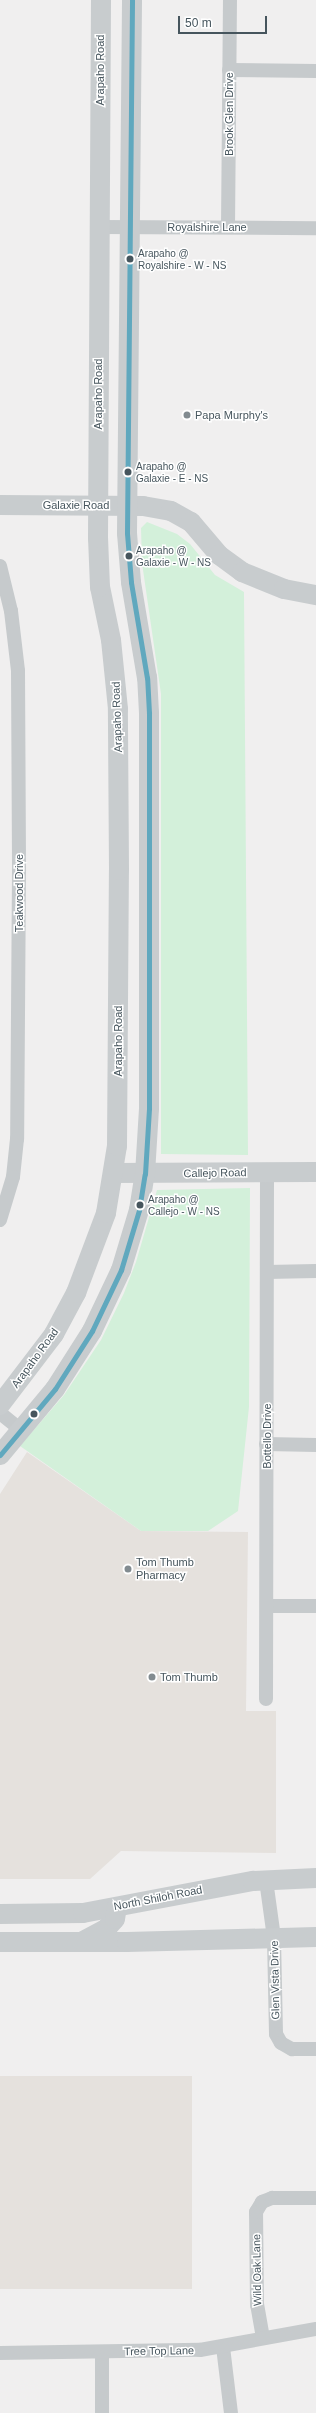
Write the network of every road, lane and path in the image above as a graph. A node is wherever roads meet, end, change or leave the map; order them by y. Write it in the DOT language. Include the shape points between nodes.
graph roads {
  1 [pos="101,0"];
  2 [pos="132,0"];
  3 [pos="230,0"];
  4 [pos="229,70"];
  5 [pos="316,71"];
  6 [pos="99,227"];
  7 [pos="228,227"];
  8 [pos="131,228"];
  9 [pos="316,228"];
  10 [pos="0,505"];
  11 [pos="97,505"];
  12 [pos="127,506"];
  13 [pos="0,566"];
  14 [pos="316,595"];
  15 [pos="267,1172"];
  16 [pos="316,1172"];
  17 [pos="114,1173"];
  18 [pos="145,1174"];
  19 [pos="0,1220"];
  20 [pos="316,1271"];
  21 [pos="267,1272"];
  22 [pos="0,1405"];
  23 [pos="0,1414"];
  24 [pos="20,1429"];
  25 [pos="266,1444"];
  26 [pos="316,1444"];
  27 [pos="0,1455"];
  28 [pos="267,1606"];
  29 [pos="316,1606"];
  30 [pos="266,1699"];
  31 [pos="316,1878"];
  32 [pos="266,1880"];
  33 [pos="117,1907"];
  34 [pos="0,1914"];
  35 [pos="316,1937"];
  36 [pos="274,1938"];
  37 [pos="0,1942"];
  38 [pos="81,1942"];
  39 [pos="316,2049"];
  40 [pos="316,2198"];
  41 [pos="316,2329"];
  42 [pos="262,2338"];
  43 [pos="223,2347"];
  44 [pos="102,2352"];
  45 [pos="0,2353"];
  46 [pos="102,2413"];
  47 [pos="231,2413"];
  1 -- 6 [label="main road, Arapaho Road"];
  2 -- 8 [label="main road"];
  3 -- 4 [label="street, Brook Glen Drive"];
  4 -- 5 [label="street"];
  4 -- 7 [label="street, Brook Glen Drive"];
  6 -- 8 [label="street, Royalshire Lane"];
  6 -- 11 [label="main road, Arapaho Road"];
  7 -- 8 [label="street, Royalshire Lane"];
  7 -- 9 [label="street, Royalshire Lane"];
  8 -- 12 [label="main road"];
  10 -- 11 [label="main road, Galaxie Road"];
  11 -- 12 [label="main road, Galaxie Road"];
  11 -- 17 [label="main road, Arapaho Road" via="100,587 112,648 118,709 118,1112"];
  12 -- 14 [label="main road, Galaxie Road" via="157,507 181,515 202,532 218,555 242,572 284,589"];
  12 -- 18 [label="main road" via="131,582 141,635 149,713 149,1108"];
  13 -- 19 [label="street, Teakwood Drive" via="11,611 18,671 19,871 17,1140 13,1177"];
  15 -- 16 [label="main road, Callejo Road"];
  15 -- 18 [label="main road, Callejo Road"];
  15 -- 21 [label="street, Bottello Drive"];
  17 -- 18 [label="main road, Callejo Road"];
  17 -- 22 [label="main road, Arapaho Road" via="100,1234 76,1293 54,1334"];
  18 -- 24 [label="main road" via="139,1210 111,1294 63,1378"];
  20 -- 21 [label="street"];
  21 -- 25 [label="street, Bottello Drive"];
  23 -- 24 [label="street"];
  24 -- 27 [label="main road"];
  25 -- 26 [label="street"];
  25 -- 28 [label="street, Bottello Drive"];
  28 -- 29 [label="street"];
  28 -- 30 [label="street, Bottello Drive"];
  31 -- 32 [label="main road, North Shiloh Road"];
  32 -- 33 [label="main road, North Shiloh Road" via="171,1895"];
  32 -- 36 [label="street, Glen Vista Drive"];
  33 -- 34 [label="main road, North Shiloh Road" via="71,1914"];
  33 -- 38 [label="main road" via="115,1919 106,1929"];
  35 -- 36 [label="main road"];
  36 -- 38 [label="main road" via="181,1942"];
  36 -- 39 [label="street, Glen Vista Drive" via="276,2034 281,2043 292,2049"];
  37 -- 38 [label="main road"];
  40 -- 42 [label="street, Wild Oak Lane" via="272,2198 262,2202 256,2212 256,2288"];
  41 -- 42 [label="street, Tree Top Lane"];
  42 -- 43 [label="street, Tree Top Lane"];
  43 -- 44 [label="street, Tree Top Lane" via="183,2351"];
  43 -- 47 [label="street"];
  44 -- 45 [label="street, Tree Top Lane"];
  44 -- 46 [label="street"];
}
